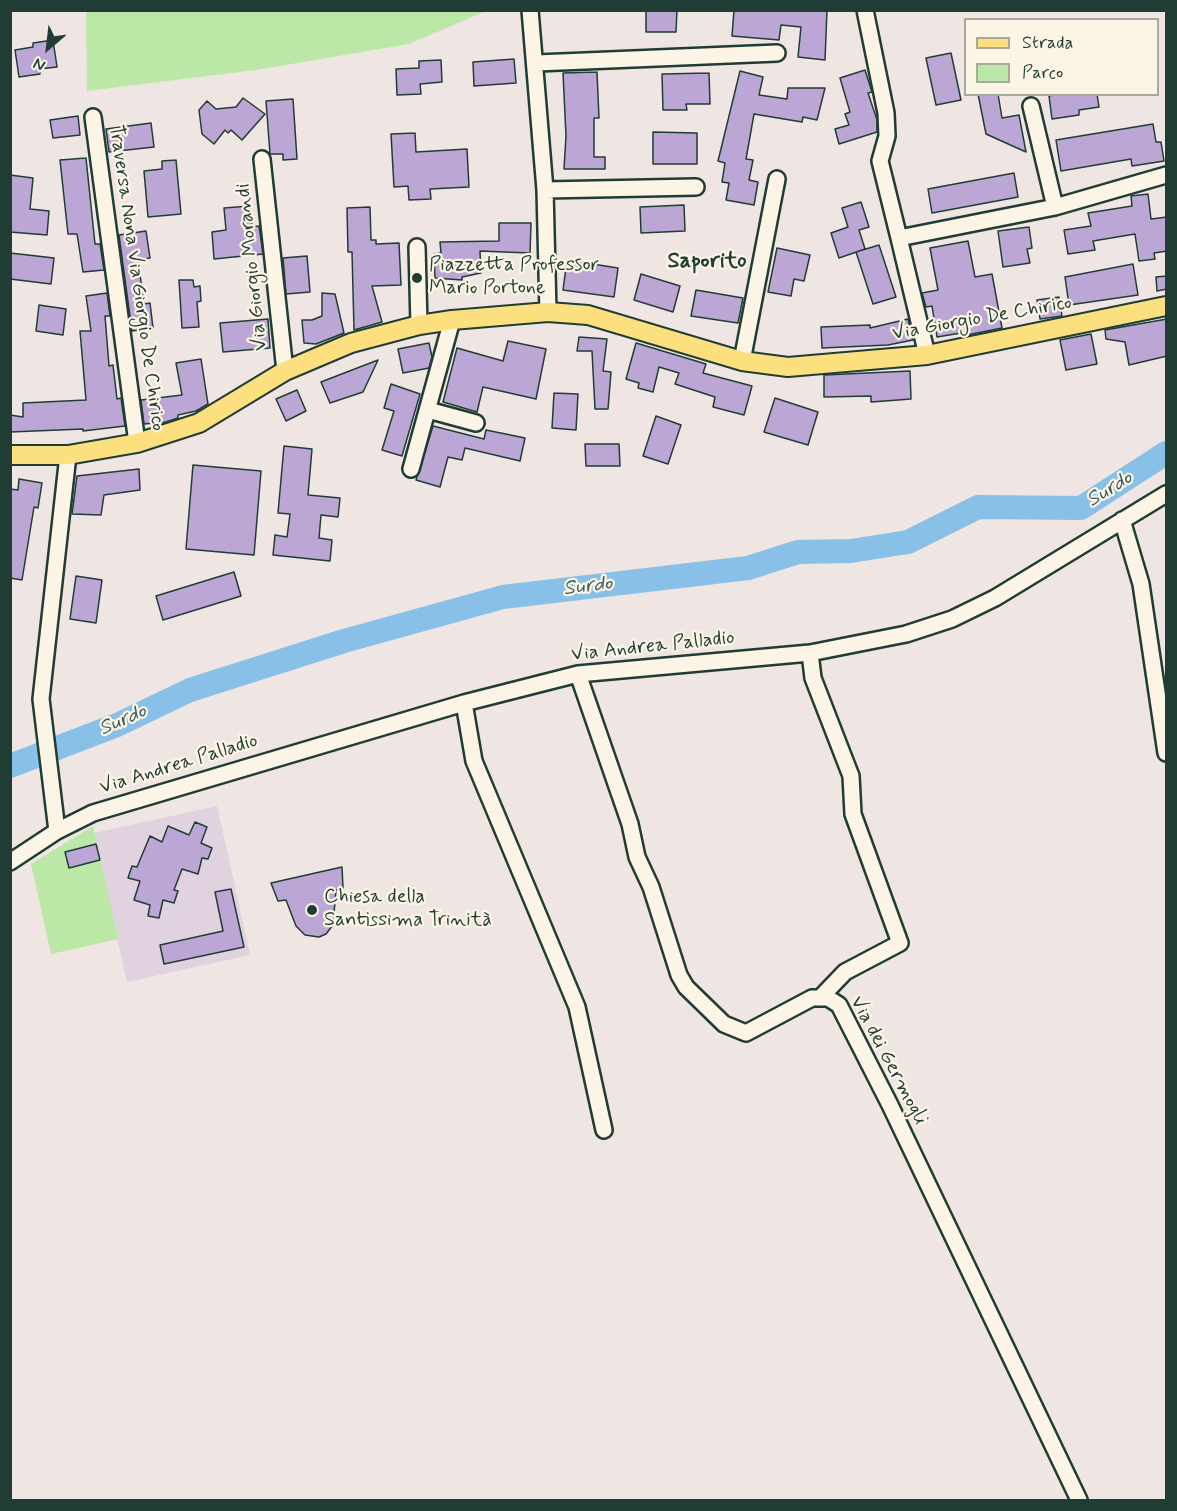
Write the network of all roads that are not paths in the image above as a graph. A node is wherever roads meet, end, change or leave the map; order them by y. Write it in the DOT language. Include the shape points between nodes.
graph roads {
  1 [pos="865,10"];
  2 [pos="531,13"];
  3 [pos="777,52"];
  4 [pos="537,63"];
  5 [pos="1030,106"];
  6 [pos="93,117"];
  7 [pos="262,159"];
  8 [pos="1167,176"];
  9 [pos="777,179"];
  10 [pos="696,187"];
  11 [pos="545,190"];
  12 [pos="1055,207"];
  13 [pos="899,237"];
  14 [pos="417,247"];
  15 [pos="1167,306"];
  16 [pos="548,312"];
  17 [pos="452,320"];
  18 [pos="418,325"];
  19 [pos="927,355"];
  20 [pos="742,361"];
  21 [pos="285,371"];
  22 [pos="428,410"];
  23 [pos="476,423"];
  24 [pos="136,443"];
  25 [pos="68,455"];
  26 [pos="10,456"];
  27 [pos="411,469"];
  28 [pos="1167,494"];
  29 [pos="1122,520"];
  30 [pos="810,653"];
  31 [pos="578,674"];
  32 [pos="464,704"];
  33 [pos="1167,753"];
  34 [pos="57,831"];
  35 [pos="10,861"];
  36 [pos="821,997"];
  37 [pos="604,1130"];
  38 [pos="1078,1500"];
  1 -- 13 [label="street" via="886,113 887,136 880,161"];
  2 -- 4 [label="street"];
  3 -- 4 [label="street"];
  4 -- 11 [label="street"];
  5 -- 12 [label="street"];
  6 -- 24 [label="street, Traversa Nona Via Giorgio De Chirico"];
  7 -- 21 [label="street, Via Giorgio Morandi"];
  8 -- 12 [label="street"];
  9 -- 20 [label="street"];
  10 -- 11 [label="street"];
  11 -- 16 [label="street"];
  12 -- 13 [label="street"];
  13 -- 19 [label="street"];
  14 -- 18 [label="street"];
  15 -- 19 [label="main road, Via Giorgio De Chirico"];
  16 -- 17 [label="main road, Via Giorgio De Chirico"];
  16 -- 20 [label="main road, Via Giorgio De Chirico" via="588,315"];
  17 -- 18 [label="main road, Via Giorgio De Chirico"];
  17 -- 22 [label="street"];
  18 -- 21 [label="main road, Via Giorgio De Chirico" via="351,343"];
  19 -- 20 [label="main road, Via Giorgio De Chirico" via="788,367"];
  21 -- 24 [label="main road, Via Giorgio De Chirico" via="199,423"];
  22 -- 23 [label="street"];
  22 -- 27 [label="street"];
  24 -- 25 [label="main road, Via Giorgio De Chirico"];
  25 -- 26 [label="main road, Via Giorgio De Chirico"];
  25 -- 34 [label="street" via="41,699"];
  28 -- 29 [label="street, Via Andrea Palladio"];
  29 -- 30 [label="street, Via Andrea Palladio" via="952,619 906,634"];
  29 -- 33 [label="street" via="1141,584"];
  30 -- 31 [label="street, Via Andrea Palladio"];
  30 -- 36 [label="street" via="813,678 851,776 853,814 900,943 845,972"];
  31 -- 32 [label="street, Via Andrea Palladio"];
  31 -- 36 [label="street, Via dei Germogli" via="630,824 637,858 651,886 670,954 686,987 724,1024 746,1033"];
  32 -- 34 [label="street, Via Andrea Palladio" via="139,798 93,813"];
  32 -- 37 [label="street" via="474,761 577,1007"];
  34 -- 35 [label="street, Via Andrea Palladio"];
  36 -- 38 [label="street, Via dei Germogli" via="839,1005 853,1031"];
}
